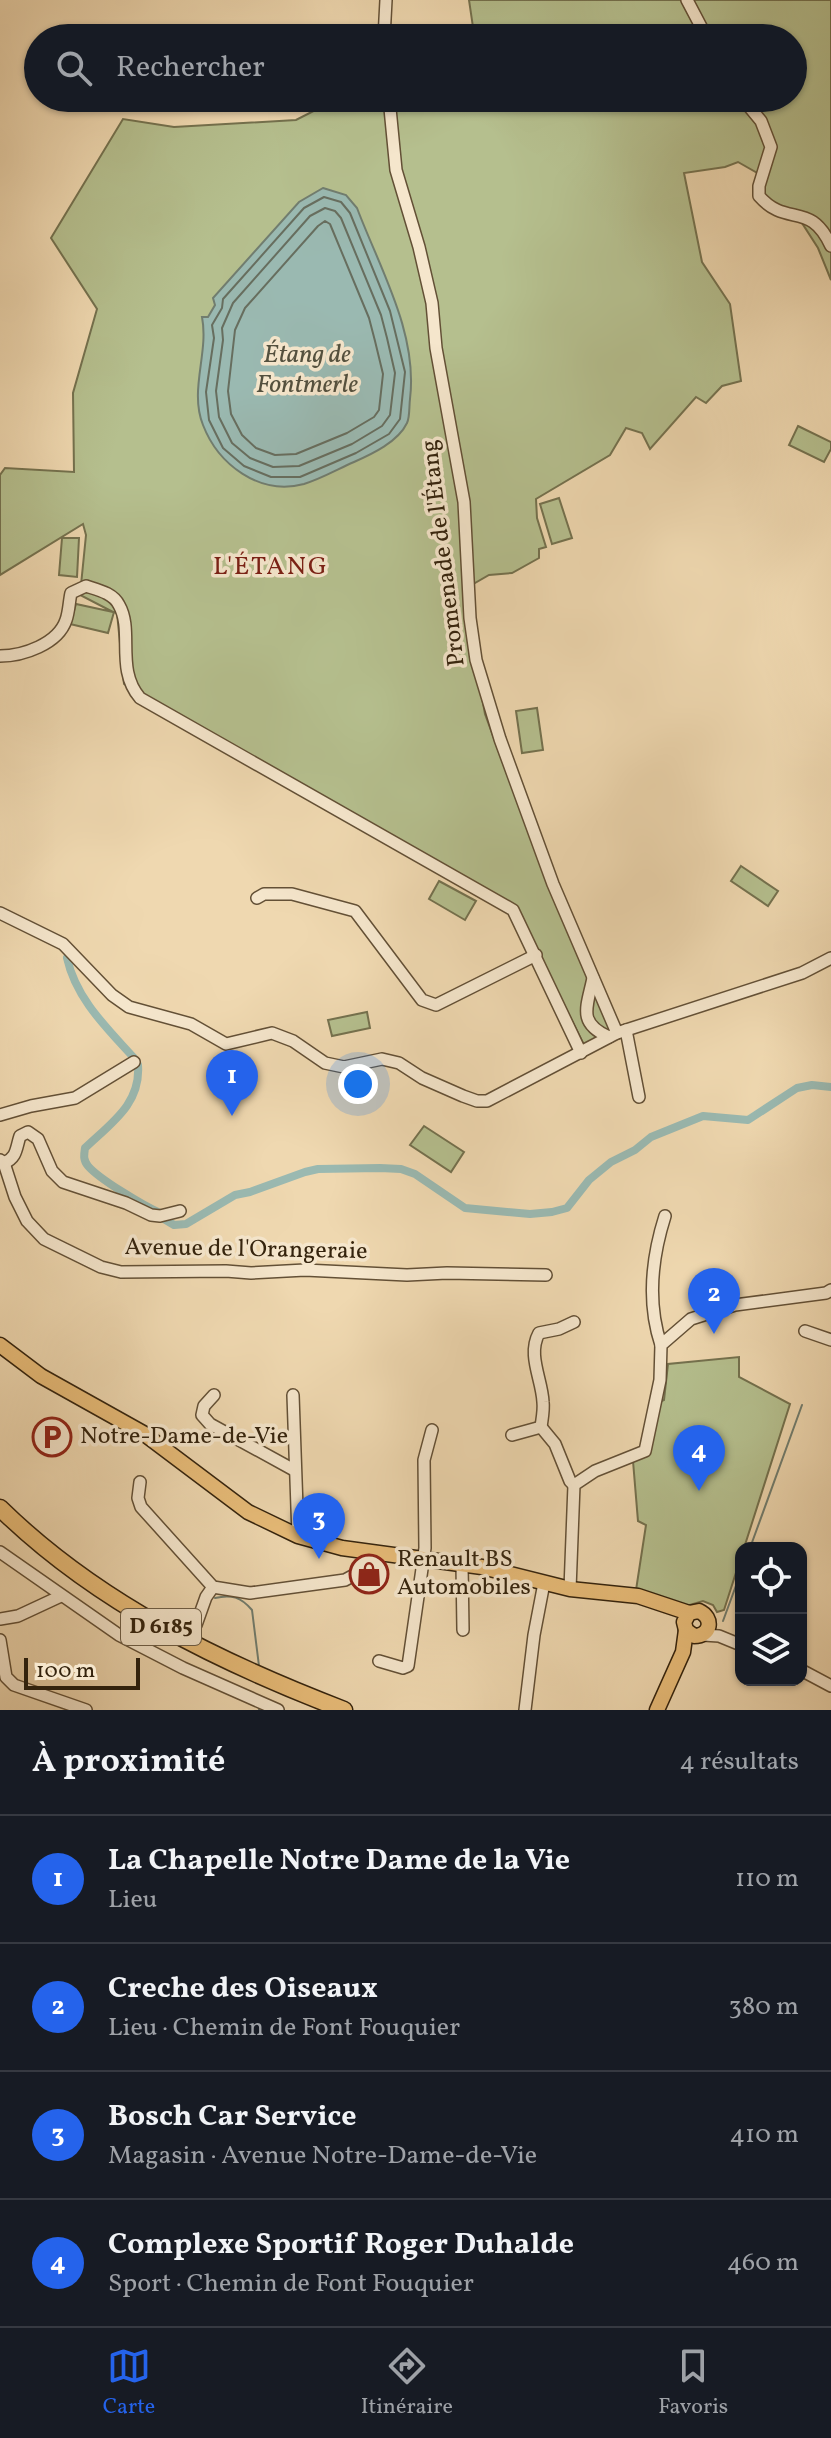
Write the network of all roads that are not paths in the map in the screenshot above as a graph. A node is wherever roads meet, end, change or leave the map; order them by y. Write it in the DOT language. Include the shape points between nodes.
graph roads {
  1 [pos="386,0"];
  2 [pos="687,0"];
  3 [pos="385,24"];
  4 [pos="700,24"];
  5 [pos="390,112"];
  6 [pos="754,112"];
  7 [pos="831,246"];
  8 [pos="0,656"];
  9 [pos="257,898"];
  10 [pos="0,913"];
  11 [pos="536,955"];
  12 [pos="831,958"];
  13 [pos="593,978"];
  14 [pos="617,1034"];
  15 [pos="581,1053"];
  16 [pos="134,1062"];
  17 [pos="639,1097"];
  18 [pos="0,1115"];
  19 [pos="2,1161"];
  20 [pos="180,1211"];
  21 [pos="665,1216"];
  22 [pos="546,1275"];
  23 [pos="831,1290"];
  24 [pos="574,1322"];
  25 [pos="805,1331"];
  26 [pos="831,1340"];
  27 [pos="0,1345"];
  28 [pos="661,1345"];
  29 [pos="214,1395"];
  30 [pos="293,1395"];
  31 [pos="541,1427"];
  32 [pos="432,1430"];
  33 [pos="512,1435"];
  34 [pos="294,1470"];
  35 [pos="140,1482"];
  36 [pos="574,1485"];
  37 [pos="0,1508"];
  38 [pos="0,1521"];
  39 [pos="298,1536"];
  40 [pos="0,1552"];
  41 [pos="380,1553"];
  42 [pos="423,1559"];
  43 [pos="462,1565"];
  44 [pos="544,1583"];
  45 [pos="213,1587"];
  46 [pos="570,1589"];
  47 [pos="61,1596"];
  48 [pos="0,1619"];
  49 [pos="196,1625"];
  50 [pos="695,1627"];
  51 [pos="463,1630"];
  52 [pos="0,1640"];
  53 [pos="735,1640"];
  54 [pos="379,1661"];
  55 [pos="807,1674"];
  56 [pos="831,1686"];
  57 [pos="86,1710"];
  58 [pos="278,1710"];
  59 [pos="315,1710"];
  60 [pos="344,1710"];
  61 [pos="525,1710"];
  62 [pos="657,1710"];
  1 -- 3 [label="street"];
  2 -- 4 [label="street"];
  5 -- 13 [label="street, Promenade de l'Étang" via="396,170 432,303 464,502 476,660 553,884"];
  6 -- 7 [label="street" via="771,147 759,196 768,207 821,226"];
  8 -- 11 [label="street" via="18,656 55,637 66,621 71,593 86,586 107,593 119,604 129,686 140,698 510,907"];
  9 -- 11 [label="street" via="292,894 355,911 422,1000 436,1005"];
  10 -- 15 [label="street" via="63,944 129,1007 191,1024 226,1044 272,1033 325,1063 399,1063 477,1101 487,1101"];
  11 -- 15 [label="street"];
  12 -- 14 [label="street" via="802,973"];
  13 -- 14 [label="street, Promenade de l'Étang"];
  13 -- 14 [label="street" via="586,1018 591,1027"];
  14 -- 15 [label="street"];
  14 -- 17 [label="street"];
  16 -- 18 [label="street" via="75,1098"];
  19 -- 20 [label="street" via="16,1153 20,1136 33,1134 63,1182 163,1216"];
  19 -- 22 [label="street, Avenue de l'Orangeraie" via="27,1221 44,1239 121,1272"];
  21 -- 28 [label="street" via="654,1265 654,1325"];
  23 -- 28 [label="street" via="735,1305 691,1319"];
  24 -- 31 [label="street" via="539,1333 534,1342 543,1401"];
  25 -- 26 [label="street"];
  27 -- 39 [label="main road" via="41,1376 151,1437 248,1512"];
  28 -- 36 [label="street" via="660,1380 645,1451"];
  29 -- 34 [label="street" via="202,1415 210,1424"];
  30 -- 34 [label="street"];
  31 -- 33 [label="street"];
  31 -- 36 [label="street"];
  32 -- 42 [label="street" via="424,1460"];
  34 -- 39 [label="street"];
  35 -- 45 [label="street" via="141,1507"];
  36 -- 46 [label="street"];
  37 -- 60 [label="highway, D 6185" via="68,1566 149,1621 261,1677"];
  38 -- 59 [label="highway, D 6185" via="64,1577 133,1623 227,1673"];
  39 -- 41 [label="main road"];
  40 -- 47 [label="street"];
  41 -- 42 [label="main road"];
  41 -- 45 [label="street" via="345,1580 250,1593"];
  42 -- 43 [label="main road"];
  42 -- 54 [label="street" via="408,1666"];
  43 -- 44 [label="main road"];
  43 -- 51 [label="street"];
  44 -- 46 [label="main road"];
  44 -- 61 [label="street"];
  45 -- 49 [label="street"];
  46 -- 50 [label="main road" via="626,1595"];
  47 -- 48 [label="street"];
  47 -- 58 [label="street" via="119,1635"];
  50 -- 53 [label="street"];
  50 -- 62 [label="main road"];
  52 -- 57 [label="street" via="6,1677 14,1685"];
  55 -- 56 [label="street"];
}
